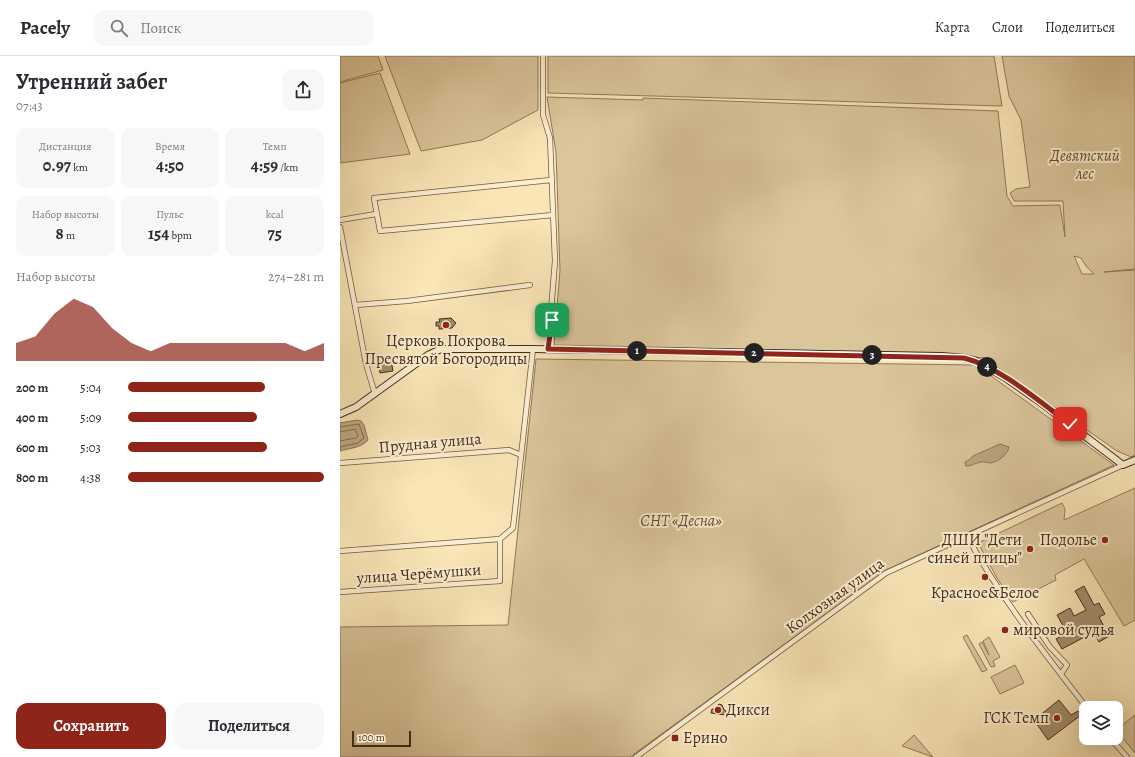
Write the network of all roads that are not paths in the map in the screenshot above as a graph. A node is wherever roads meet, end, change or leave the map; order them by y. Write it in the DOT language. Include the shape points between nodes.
graph roads {
  1 [pos="543,56"];
  2 [pos="551,180"];
  3 [pos="376,214"];
  4 [pos="553,215"];
  5 [pos="340,220"];
  6 [pos="340,227"];
  7 [pos="530,285"];
  8 [pos="355,305"];
  9 [pos="533,349"];
  10 [pos="548,349"];
  11 [pos="375,394"];
  12 [pos="340,414"];
  13 [pos="522,455"];
  14 [pos="1135,460"];
  15 [pos="340,463"];
  16 [pos="1123,466"];
  17 [pos="967,536"];
  18 [pos="500,539"];
  19 [pos="340,551"];
  20 [pos="340,592"];
  21 [pos="1028,614"];
  22 [pos="1061,674"];
  23 [pos="1082,701"];
  24 [pos="1116,745"];
  25 [pos="636,757"];
  26 [pos="1127,757"];
  1 -- 2 [label="street" via="544,115 550,138"];
  2 -- 3 [label="street" via="374,198"];
  2 -- 4 [label="street"];
  3 -- 4 [label="street" via="380,231"];
  3 -- 5 [label="street"];
  4 -- 10 [label="street" via="555,260"];
  6 -- 8 [label="street"];
  7 -- 8 [label="street"];
  8 -- 11 [label="street" via="366,364"];
  9 -- 10 [label="street"];
  9 -- 11 [label="street" via="441,349 428,355"];
  9 -- 13 [label="street"];
  10 -- 16 [label="street" via="964,358 976,361 1004,377"];
  11 -- 12 [label="street"];
  13 -- 15 [label="street, Прудная улица" via="509,450"];
  13 -- 18 [label="street" via="513,528"];
  14 -- 16 [label="street, Колхозная улица"];
  16 -- 17 [label="street, Колхозная улица"];
  17 -- 22 [label="street" via="1009,603"];
  17 -- 25 [label="street, Колхозная улица" via="878,578"];
  18 -- 19 [label="street"];
  18 -- 20 [label="street, улица Черёмушки" via="500,581"];
  21 -- 22 [label="street" via="1050,647 1067,665"];
  22 -- 23 [label="street"];
  24 -- 26 [label="street"];
}
